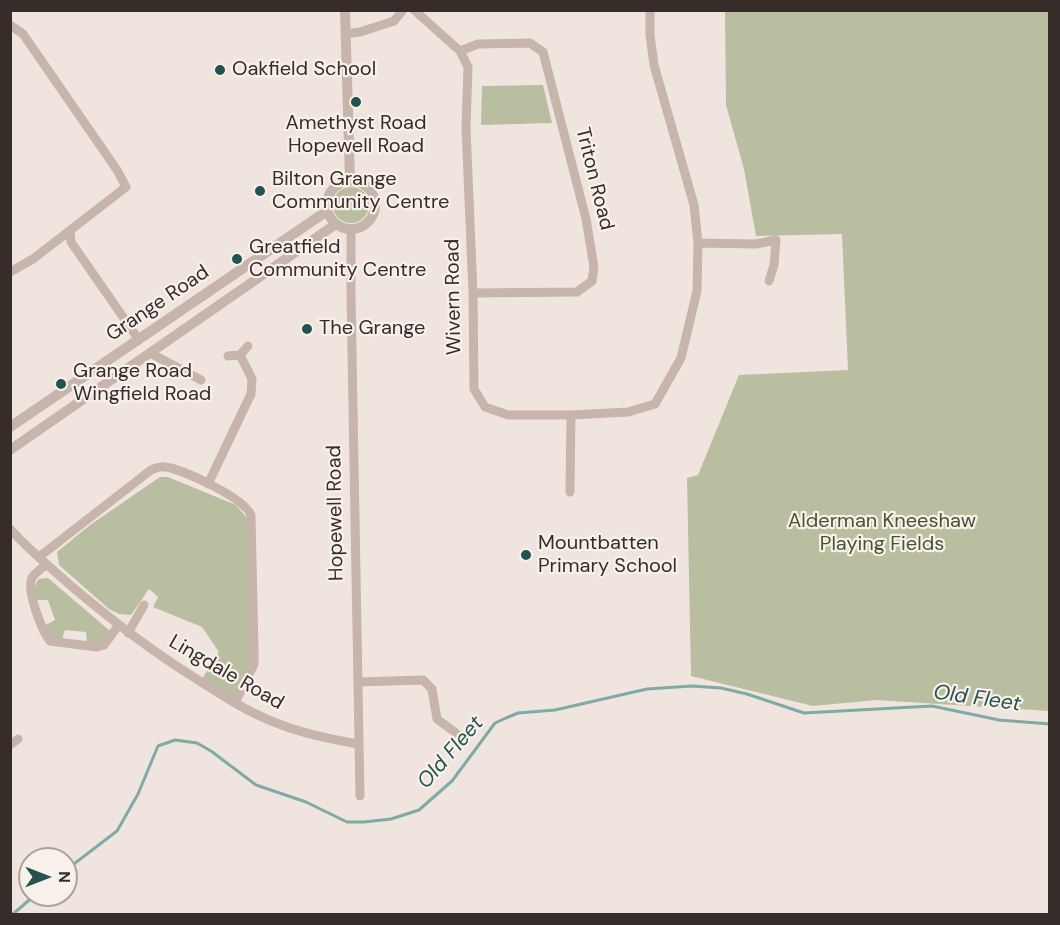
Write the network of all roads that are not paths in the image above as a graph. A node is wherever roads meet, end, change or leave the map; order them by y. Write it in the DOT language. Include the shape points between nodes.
graph roads {
  1 [pos="345,10"];
  2 [pos="403,10"];
  3 [pos="414,10"];
  4 [pos="650,10"];
  5 [pos="10,25"];
  6 [pos="346,34"];
  7 [pos="460,51"];
  8 [pos="350,180"];
  9 [pos="327,211"];
  10 [pos="336,224"];
  11 [pos="351,230"];
  12 [pos="70,232"];
  13 [pos="698,243"];
  14 [pos="10,272"];
  15 [pos="769,281"];
  16 [pos="473,293"];
  17 [pos="139,339"];
  18 [pos="248,346"];
  19 [pos="150,353"];
  20 [pos="240,355"];
  21 [pos="228,356"];
  22 [pos="201,380"];
  23 [pos="571,415"];
  24 [pos="10,427"];
  25 [pos="10,450"];
  26 [pos="208,484"];
  27 [pos="570,492"];
  28 [pos="10,529"];
  29 [pos="39,557"];
  30 [pos="46,565"];
  31 [pos="144,605"];
  32 [pos="118,626"];
  33 [pos="128,633"];
  34 [pos="358,682"];
  35 [pos="235,703"];
  36 [pos="456,733"];
  37 [pos="358,744"];
  38 [pos="360,796"];
  1 -- 6 [label="street"];
  2 -- 6 [label="street" via="394,21"];
  3 -- 7 [label="street"];
  4 -- 13 [label="street, Wivern Road" via="654,65 694,205"];
  5 -- 12 [label="street" via="22,34 126,187"];
  6 -- 8 [label="street"];
  7 -- 16 [label="street, Wivern Road" via="468,67 466,128"];
  7 -- 16 [label="street, Triton Road" via="478,44 530,43 543,52 586,219 594,267 592,281 577,292"];
  8 -- 9 [label="street" via="331,190"];
  8 -- 11 [label="street" via="365,184 375,204 366,225"];
  9 -- 10 [label="street"];
  9 -- 17 [label="street, Grange Road"];
  10 -- 11 [label="street"];
  10 -- 19 [label="street, Grange Road"];
  11 -- 34 [label="street, Hopewell Road"];
  12 -- 14 [label="street"];
  12 -- 17 [label="street" via="71,242"];
  13 -- 15 [label="street" via="756,244 776,240"];
  13 -- 23 [label="street, Wivern Road" via="697,291 681,358 655,404 628,412"];
  16 -- 23 [label="street, Wivern Road" via="474,389 485,407 508,415"];
  17 -- 19 [label="street"];
  17 -- 24 [label="street, Grange Road"];
  18 -- 20 [label="street"];
  19 -- 22 [label="street, Grange Road"];
  19 -- 25 [label="street, Grange Road"];
  20 -- 21 [label="street"];
  20 -- 26 [label="street" via="252,379 251,394"];
  23 -- 27 [label="street"];
  26 -- 29 [label="street" via="175,469 161,466 151,470"];
  26 -- 35 [label="street" via="239,500 251,515 254,664"];
  28 -- 29 [label="street, Lingdale Road"];
  29 -- 30 [label="street, Lingdale Road"];
  30 -- 32 [label="street, Lingdale Road"];
  30 -- 32 [label="street" via="32,578 31,589 43,631 50,641 97,647 104,645"];
  31 -- 33 [label="street"];
  32 -- 33 [label="street, Lingdale Road"];
  33 -- 35 [label="street, Lingdale Road"];
  34 -- 36 [label="street" via="423,680 432,689 437,719"];
  34 -- 37 [label="street, Hopewell Road"];
  35 -- 37 [label="street, Lingdale Road" via="279,724"];
  37 -- 38 [label="street, Hopewell Road"];
}
